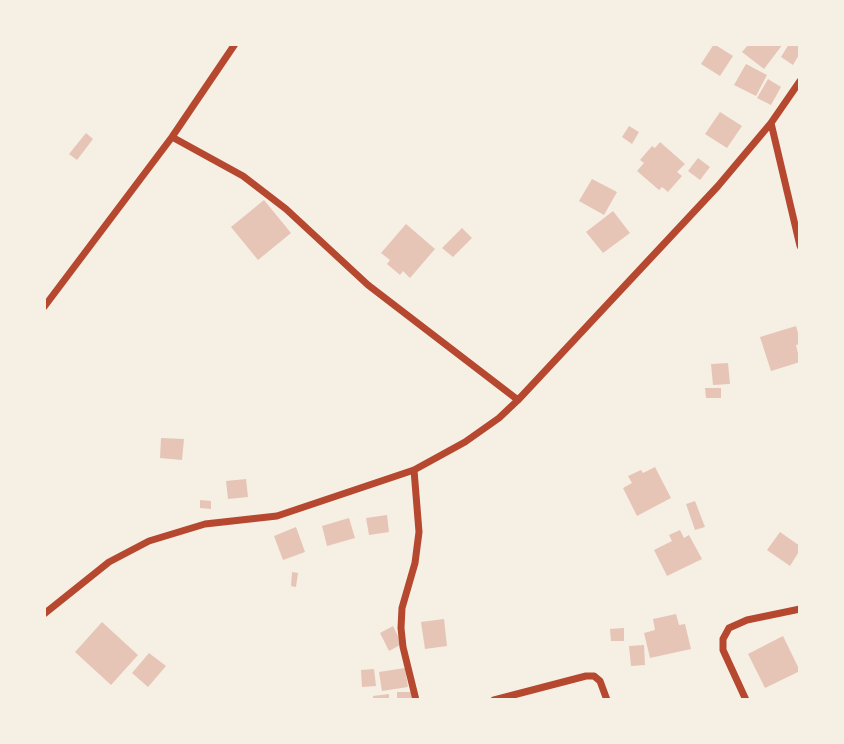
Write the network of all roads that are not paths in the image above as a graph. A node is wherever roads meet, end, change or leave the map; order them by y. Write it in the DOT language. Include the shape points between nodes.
graph roads {
  1 [pos="235,44"];
  2 [pos="800,81"];
  3 [pos="771,123"];
  4 [pos="172,136"];
  5 [pos="800,246"];
  6 [pos="44,307"];
  7 [pos="518,400"];
  8 [pos="414,470"];
  9 [pos="800,608"];
  10 [pos="44,614"];
  11 [pos="416,700"];
  12 [pos="494,700"];
  13 [pos="607,700"];
  14 [pos="746,700"];
  1 -- 4 [label="street"];
  2 -- 3 [label="street"];
  3 -- 5 [label="street"];
  3 -- 7 [label="street"];
  4 -- 6 [label="street"];
  4 -- 7 [label="street" via="243,176 368,285"];
  7 -- 8 [label="street" via="465,442"];
  8 -- 10 [label="street" via="277,516 205,524 149,541 109,562"];
  8 -- 11 [label="street" via="419,532 401,628"];
  9 -- 14 [label="street" via="729,628 723,650"];
  12 -- 13 [label="street" via="594,676"];
}
